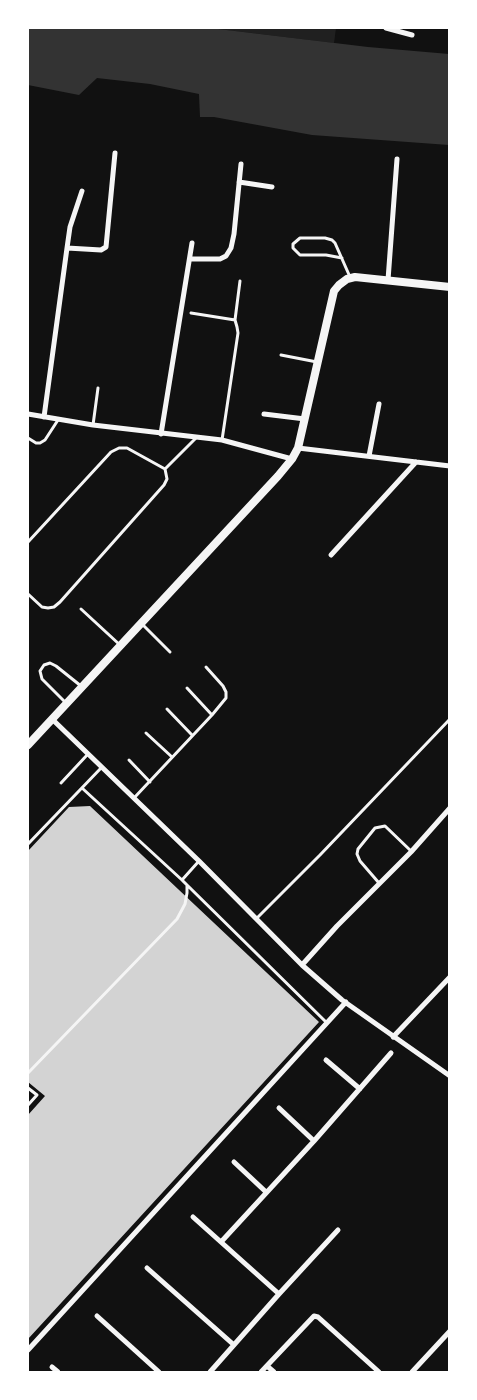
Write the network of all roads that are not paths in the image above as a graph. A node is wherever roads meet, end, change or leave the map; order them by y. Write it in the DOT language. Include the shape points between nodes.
graph roads {
  1 [pos="386,28"];
  2 [pos="412,35"];
  3 [pos="115,153"];
  4 [pos="397,159"];
  5 [pos="240,164"];
  6 [pos="239,182"];
  7 [pos="272,187"];
  8 [pos="82,191"];
  9 [pos="192,243"];
  10 [pos="67,248"];
  11 [pos="190,258"];
  12 [pos="342,258"];
  13 [pos="350,278"];
  14 [pos="388,280"];
  15 [pos="240,281"];
  16 [pos="450,287"];
  17 [pos="191,313"];
  18 [pos="235,320"];
  19 [pos="281,355"];
  20 [pos="318,362"];
  21 [pos="98,388"];
  22 [pos="379,404"];
  23 [pos="28,414"];
  24 [pos="264,414"];
  25 [pos="44,417"];
  26 [pos="305,419"];
  27 [pos="58,420"];
  28 [pos="94,425"];
  29 [pos="161,434"];
  30 [pos="28,438"];
  31 [pos="196,438"];
  32 [pos="222,440"];
  33 [pos="298,448"];
  34 [pos="369,456"];
  35 [pos="292,459"];
  36 [pos="416,462"];
  37 [pos="450,466"];
  38 [pos="165,469"];
  39 [pos="28,542"];
  40 [pos="331,555"];
  41 [pos="28,594"];
  42 [pos="81,609"];
  43 [pos="141,624"];
  44 [pos="121,646"];
  45 [pos="170,652"];
  46 [pos="206,667"];
  47 [pos="82,687"];
  48 [pos="187,688"];
  49 [pos="67,703"];
  50 [pos="167,709"];
  51 [pos="212,715"];
  52 [pos="450,718"];
  53 [pos="52,719"];
  54 [pos="146,733"];
  55 [pos="192,736"];
  56 [pos="28,745"];
  57 [pos="88,753"];
  58 [pos="172,757"];
  59 [pos="129,760"];
  60 [pos="102,767"];
  61 [pos="150,782"];
  62 [pos="60,783"];
  63 [pos="82,788"];
  64 [pos="134,798"];
  65 [pos="450,808"];
  66 [pos="28,844"];
  67 [pos="412,852"];
  68 [pos="200,861"];
  69 [pos="182,880"];
  70 [pos="187,885"];
  71 [pos="380,885"];
  72 [pos="256,919"];
  73 [pos="302,966"];
  74 [pos="450,976"];
  75 [pos="346,1002"];
  76 [pos="327,1023"];
  77 [pos="393,1037"];
  78 [pos="391,1052"];
  79 [pos="326,1060"];
  80 [pos="28,1073"];
  81 [pos="450,1076"];
  82 [pos="28,1088"];
  83 [pos="360,1089"];
  84 [pos="28,1105"];
  85 [pos="279,1108"];
  86 [pos="314,1141"];
  87 [pos="234,1162"];
  88 [pos="266,1192"];
  89 [pos="193,1217"];
  90 [pos="338,1230"];
  91 [pos="221,1242"];
  92 [pos="147,1268"];
  93 [pos="279,1294"];
  94 [pos="97,1316"];
  95 [pos="450,1331"];
  96 [pos="234,1345"];
  97 [pos="28,1350"];
  98 [pos="266,1366"];
  99 [pos="52,1367"];
  100 [pos="58,1372"];
  101 [pos="159,1372"];
  102 [pos="210,1372"];
  103 [pos="261,1372"];
  104 [pos="274,1372"];
  105 [pos="380,1372"];
  106 [pos="412,1372"];
  1 -- 2 [label="street"];
  3 -- 10 [label="street" via="106,247 101,250"];
  4 -- 14 [label="street"];
  5 -- 6 [label="street"];
  6 -- 7 [label="street"];
  6 -- 11 [label="street" via="234,234 226,256"];
  8 -- 10 [label="street"];
  9 -- 11 [label="street"];
  10 -- 25 [label="street"];
  11 -- 29 [label="street"];
  12 -- 12 [label="lane" via="300,255 293,244 300,238 325,238 336,243"];
  12 -- 13 [label="lane"];
  13 -- 14 [label="street"];
  13 -- 20 [label="street" via="334,291"];
  14 -- 16 [label="street"];
  15 -- 18 [label="lane"];
  17 -- 18 [label="lane"];
  18 -- 32 [label="lane" via="238,333"];
  19 -- 20 [label="lane"];
  20 -- 26 [label="street"];
  21 -- 28 [label="lane"];
  22 -- 34 [label="street"];
  23 -- 25 [label="street"];
  24 -- 26 [label="street"];
  25 -- 27 [label="street"];
  26 -- 33 [label="street"];
  27 -- 28 [label="street"];
  27 -- 30 [label="lane" via="45,440 36,443"];
  28 -- 29 [label="street"];
  29 -- 31 [label="street"];
  31 -- 32 [label="street"];
  31 -- 38 [label="lane"];
  32 -- 35 [label="street"];
  33 -- 34 [label="street"];
  33 -- 35 [label="street"];
  34 -- 36 [label="street"];
  35 -- 43 [label="street"];
  36 -- 37 [label="street"];
  36 -- 40 [label="street"];
  38 -- 39 [label="lane" via="127,448 111,452"];
  38 -- 41 [label="lane" via="167,479 164,485 60,602 48,608"];
  42 -- 44 [label="lane"];
  43 -- 44 [label="street"];
  43 -- 45 [label="lane"];
  44 -- 47 [label="street"];
  46 -- 51 [label="lane" via="226,692 226,698"];
  47 -- 49 [label="street"];
  47 -- 49 [label="lane" via="56,666 44,665 40,670 42,679"];
  48 -- 51 [label="lane"];
  49 -- 53 [label="street"];
  50 -- 55 [label="lane"];
  51 -- 55 [label="lane"];
  52 -- 72 [label="lane"];
  53 -- 56 [label="street"];
  53 -- 57 [label="street"];
  54 -- 58 [label="lane"];
  55 -- 58 [label="lane"];
  57 -- 60 [label="street"];
  57 -- 62 [label="lane"];
  58 -- 61 [label="lane"];
  59 -- 61 [label="lane"];
  60 -- 63 [label="lane"];
  60 -- 64 [label="street"];
  61 -- 64 [label="lane"];
  63 -- 66 [label="lane"];
  63 -- 69 [label="lane"];
  64 -- 68 [label="street"];
  65 -- 67 [label="street"];
  67 -- 71 [label="street"];
  67 -- 71 [label="lane" via="385,826 375,828 357,854"];
  68 -- 69 [label="lane"];
  68 -- 72 [label="street"];
  69 -- 70 [label="lane"];
  70 -- 76 [label="lane"];
  70 -- 80 [label="lane" via="185,904 177,919"];
  71 -- 73 [label="street" via="337,926"];
  72 -- 73 [label="street"];
  73 -- 75 [label="street"];
  74 -- 77 [label="street"];
  75 -- 76 [label="street"];
  75 -- 77 [label="street"];
  76 -- 97 [label="street"];
  77 -- 81 [label="street"];
  78 -- 83 [label="street"];
  79 -- 83 [label="street"];
  82 -- 84 [label="lane" via="37,1095"];
  83 -- 86 [label="street"];
  85 -- 86 [label="street"];
  86 -- 88 [label="street"];
  87 -- 88 [label="street"];
  88 -- 91 [label="street"];
  89 -- 91 [label="street"];
  90 -- 93 [label="street"];
  91 -- 93 [label="street"];
  92 -- 96 [label="street"];
  93 -- 96 [label="street"];
  94 -- 101 [label="street"];
  95 -- 106 [label="street"];
  96 -- 102 [label="street"];
  98 -- 103 [label="street"];
  98 -- 104 [label="street"];
  98 -- 105 [label="street" via="314,1316"];
  99 -- 100 [label="street"];
}
